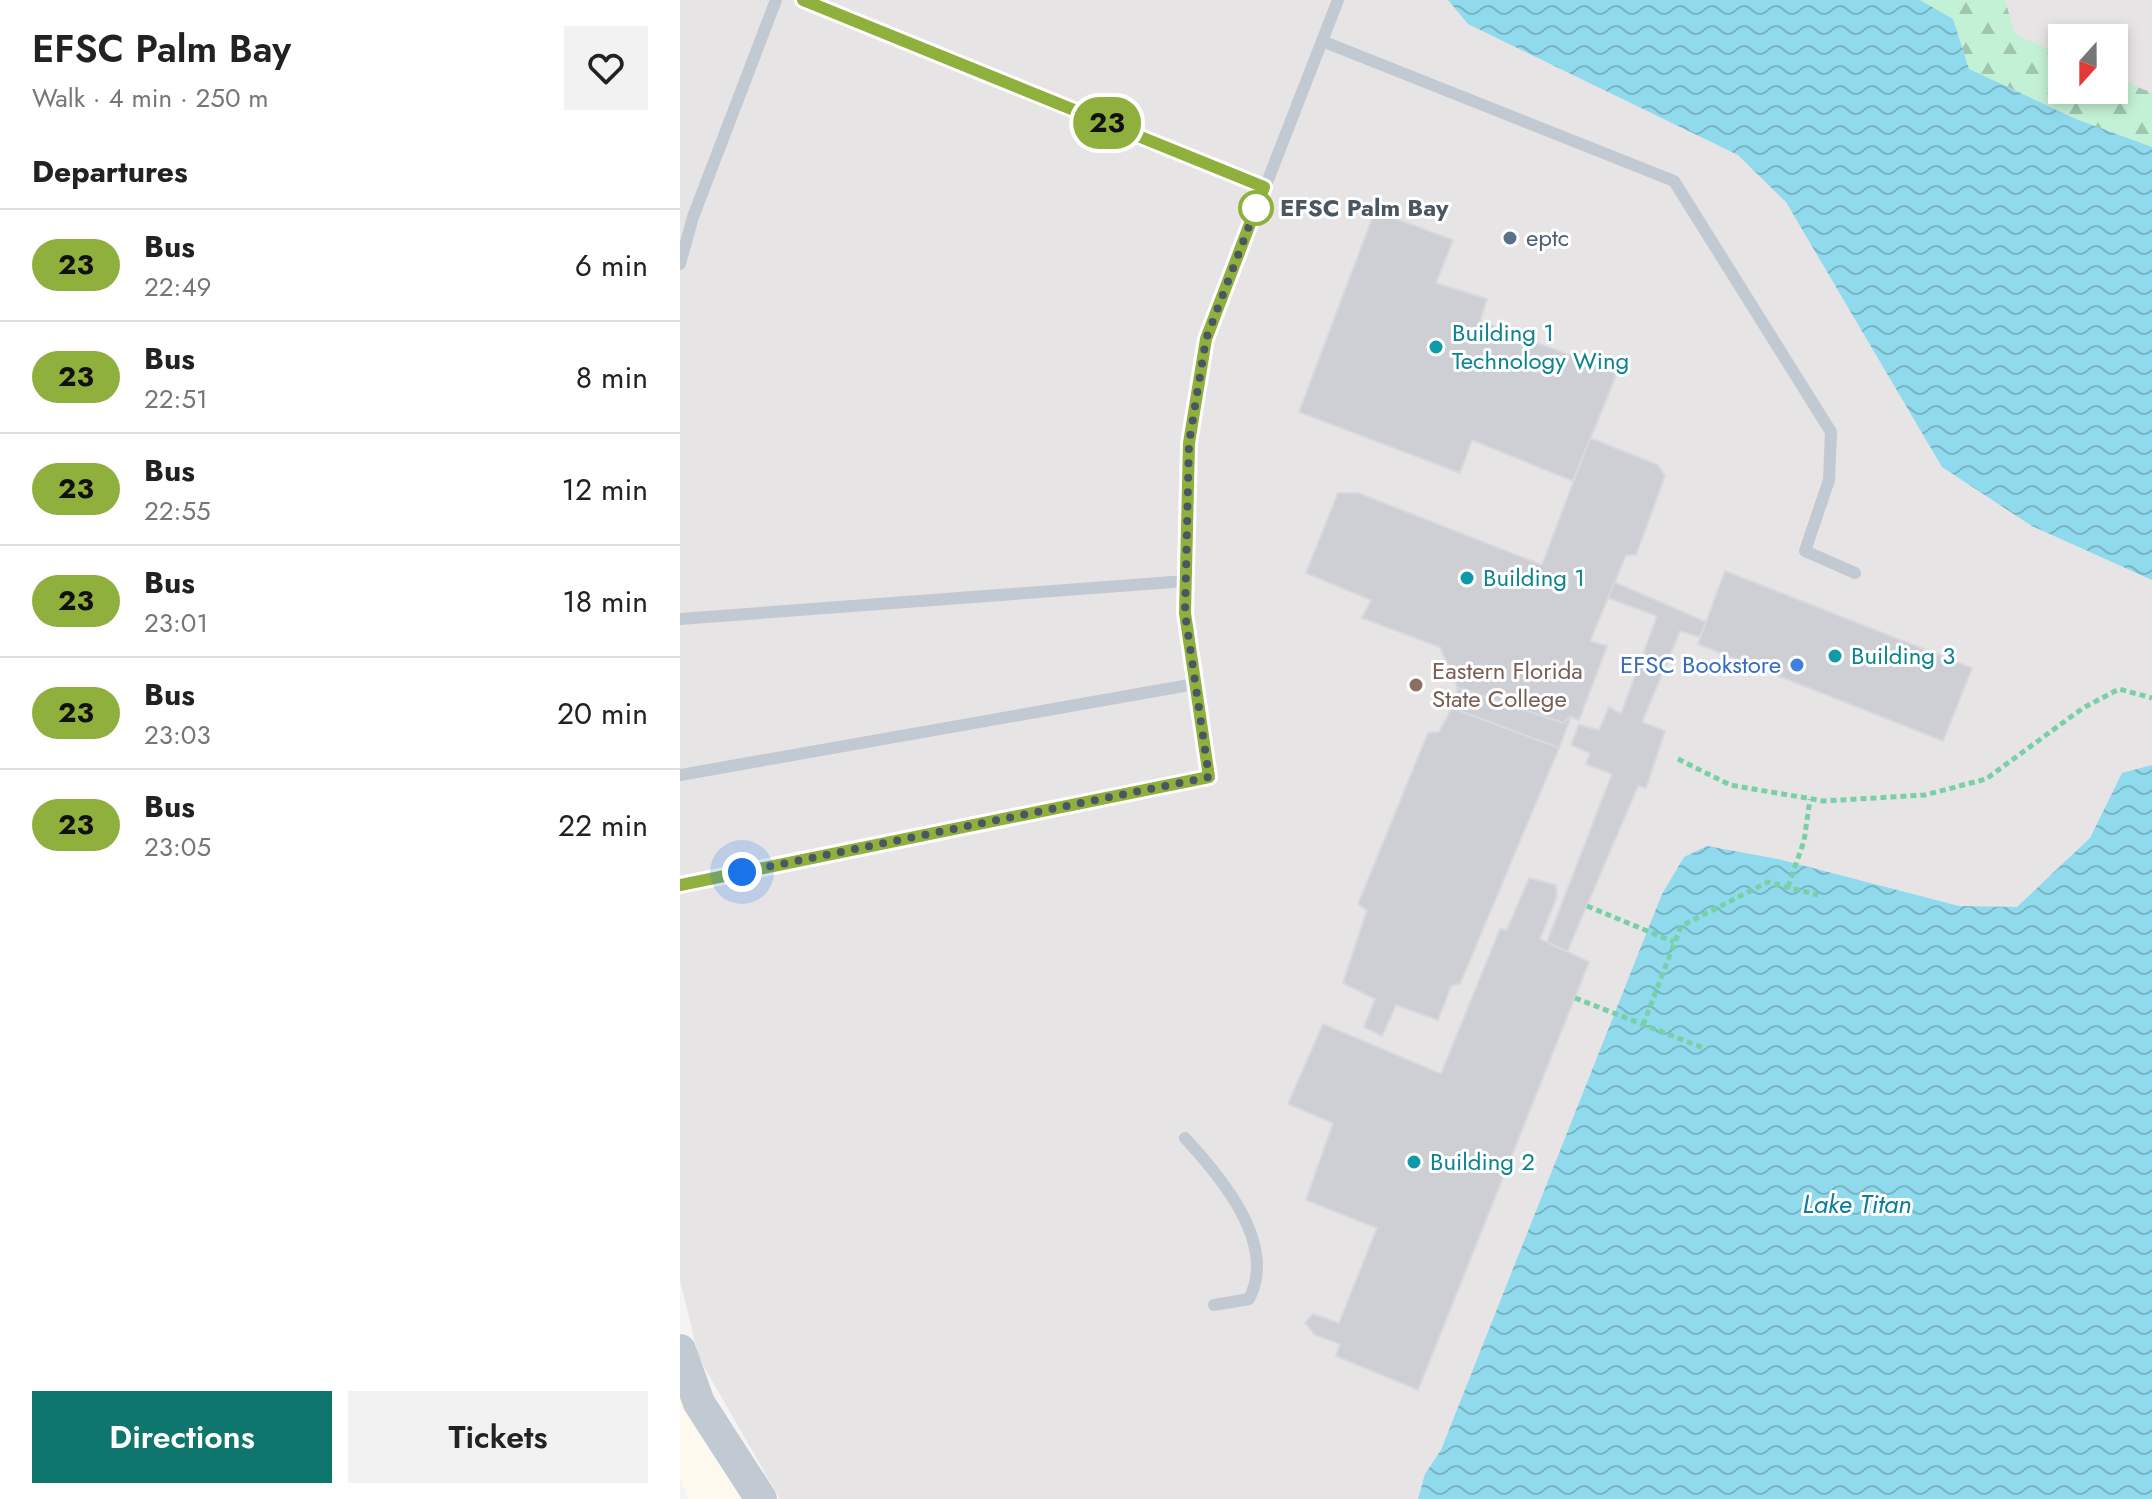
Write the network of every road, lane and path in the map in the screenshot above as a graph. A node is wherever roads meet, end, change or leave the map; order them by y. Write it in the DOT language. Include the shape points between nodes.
graph roads {
  1 [pos="776,0"];
  2 [pos="803,0"];
  3 [pos="1338,0"];
  4 [pos="1322,41"];
  5 [pos="1264,187"];
  6 [pos="680,264"];
  7 [pos="1855,573"];
  8 [pos="1186,581"];
  9 [pos="680,619"];
  10 [pos="1195,684"];
  11 [pos="2152,698"];
  12 [pos="1678,759"];
  13 [pos="680,775"];
  14 [pos="1810,799"];
  15 [pos="680,885"];
  16 [pos="1788,887"];
  17 [pos="1818,895"];
  18 [pos="1587,906"];
  19 [pos="1674,942"];
  20 [pos="1575,998"];
  21 [pos="1643,1025"];
  22 [pos="1706,1049"];
  23 [pos="1185,1138"];
  24 [pos="1214,1305"];
  25 [pos="680,1350"];
  26 [pos="761,1499"];
  1 -- 6 [label="lane"];
  2 -- 5 [label="lane"];
  3 -- 4 [label="lane"];
  4 -- 5 [label="lane"];
  4 -- 7 [label="lane" via="1674,181 1831,432 1829,480 1805,551"];
  5 -- 8 [label="lane" via="1206,339 1189,443"];
  8 -- 9 [label="lane"];
  8 -- 10 [label="lane"];
  10 -- 13 [label="lane"];
  10 -- 15 [label="lane" via="1209,777"];
  11 -- 14 [label="path" via="2119,689 2083,708 1986,779 1925,795"];
  12 -- 14 [label="path" via="1730,785"];
  14 -- 16 [label="path" via="1804,841"];
  16 -- 17 [label="path"];
  16 -- 19 [label="path" via="1768,882 1681,926"];
  18 -- 19 [label="path"];
  19 -- 21 [label="path"];
  20 -- 21 [label="path"];
  21 -- 22 [label="path"];
  23 -- 24 [label="lane" via="1220,1176 1256,1245 1257,1284 1249,1299"];
  25 -- 26 [label="street" via="699,1403"];
}
